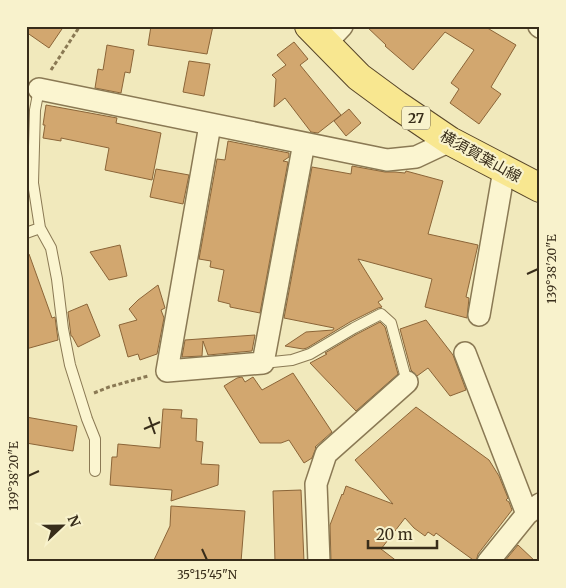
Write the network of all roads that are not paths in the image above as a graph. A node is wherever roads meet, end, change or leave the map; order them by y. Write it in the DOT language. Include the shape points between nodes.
graph roads {
  1 [pos="326,32"];
  2 [pos="39,89"];
  3 [pos="210,125"];
  4 [pos="450,141"];
  5 [pos="304,142"];
  6 [pos="504,170"];
  7 [pos="540,188"];
  8 [pos="40,228"];
  9 [pos="26,233"];
  10 [pos="479,315"];
  11 [pos="465,353"];
  12 [pos="262,362"];
  13 [pos="407,382"];
  14 [pos="95,471"];
  15 [pos="533,509"];
  16 [pos="320,562"];
  17 [pos="488,562"];
  1 -- 4 [label="main road, 横須賀葉山線 / 27" via="359,77"];
  2 -- 3 [label="street"];
  2 -- 8 [label="lane" via="35,110 33,183"];
  3 -- 5 [label="street"];
  3 -- 12 [label="street" via="168,371"];
  4 -- 5 [label="street" via="416,157 387,160"];
  4 -- 6 [label="main road, 横須賀葉山線 / 27"];
  5 -- 12 [label="street"];
  6 -- 7 [label="main road, 横須賀葉山線 / 27"];
  6 -- 10 [label="street"];
  8 -- 9 [label="lane"];
  8 -- 14 [label="lane" via="50,248 58,280 70,365 95,439"];
  11 -- 15 [label="street"];
  12 -- 13 [label="lane" via="292,360 310,354 381,314 391,323"];
  13 -- 16 [label="street" via="326,454 316,484"];
  15 -- 17 [label="street"];
}
